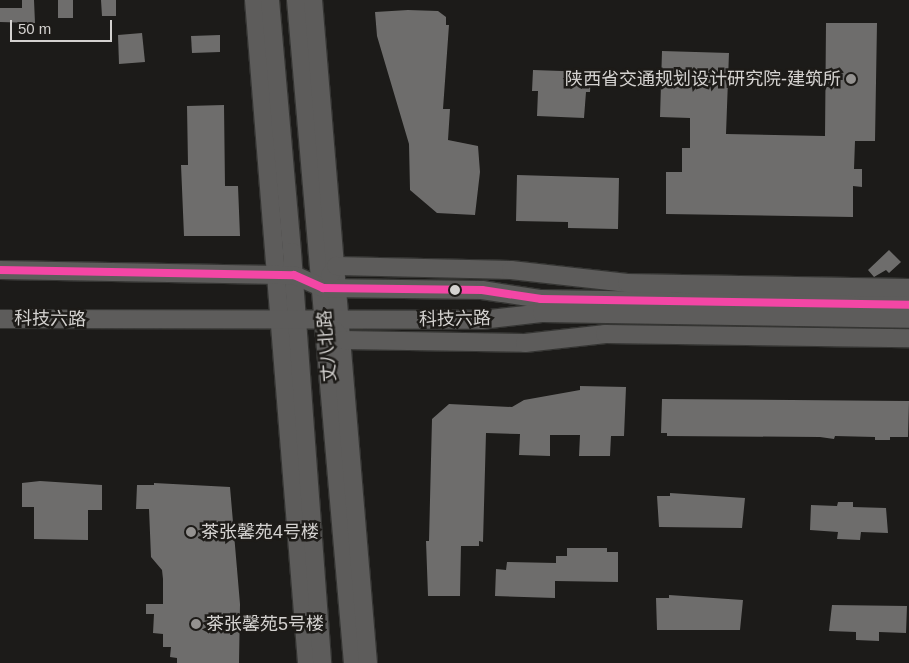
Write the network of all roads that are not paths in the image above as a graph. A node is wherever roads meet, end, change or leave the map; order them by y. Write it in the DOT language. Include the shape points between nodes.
graph roads {
  1 [pos="254,0"];
  2 [pos="270,0"];
  3 [pos="296,0"];
  4 [pos="313,0"];
  5 [pos="336,266"];
  6 [pos="0,270"];
  7 [pos="285,275"];
  8 [pos="330,288"];
  9 [pos="909,288"];
  10 [pos="909,305"];
  11 [pos="0,318"];
  12 [pos="333,319"];
  13 [pos="909,319"];
  14 [pos="289,322"];
  15 [pos="909,338"];
  16 [pos="342,340"];
  17 [pos="307,663"];
  18 [pos="322,663"];
  19 [pos="353,663"];
  20 [pos="368,663"];
  1 -- 7 [label="main road"];
  2 -- 7 [label="main road"];
  3 -- 8 [label="main road, 丈八北路"];
  4 -- 5 [label="main road"];
  5 -- 8 [label="main road"];
  5 -- 9 [label="main road" via="511,270 627,283"];
  6 -- 7 [label="main road, 科技六路"];
  7 -- 8 [label="main road, 科技六路"];
  7 -- 14 [label="main road"];
  8 -- 10 [label="main road, 科技六路" via="482,290 541,299"];
  8 -- 12 [label="main road, 丈八北路"];
  11 -- 14 [label="main road, 科技六路"];
  12 -- 13 [label="main road, 科技六路" via="481,320 542,313"];
  12 -- 14 [label="main road, 科技六路"];
  12 -- 16 [label="main road"];
  12 -- 19 [label="main road, 丈八北路"];
  14 -- 17 [label="main road"];
  14 -- 18 [label="main road, 丈八北路"];
  15 -- 16 [label="main road" via="606,334 525,343"];
  16 -- 20 [label="main road"];
}
